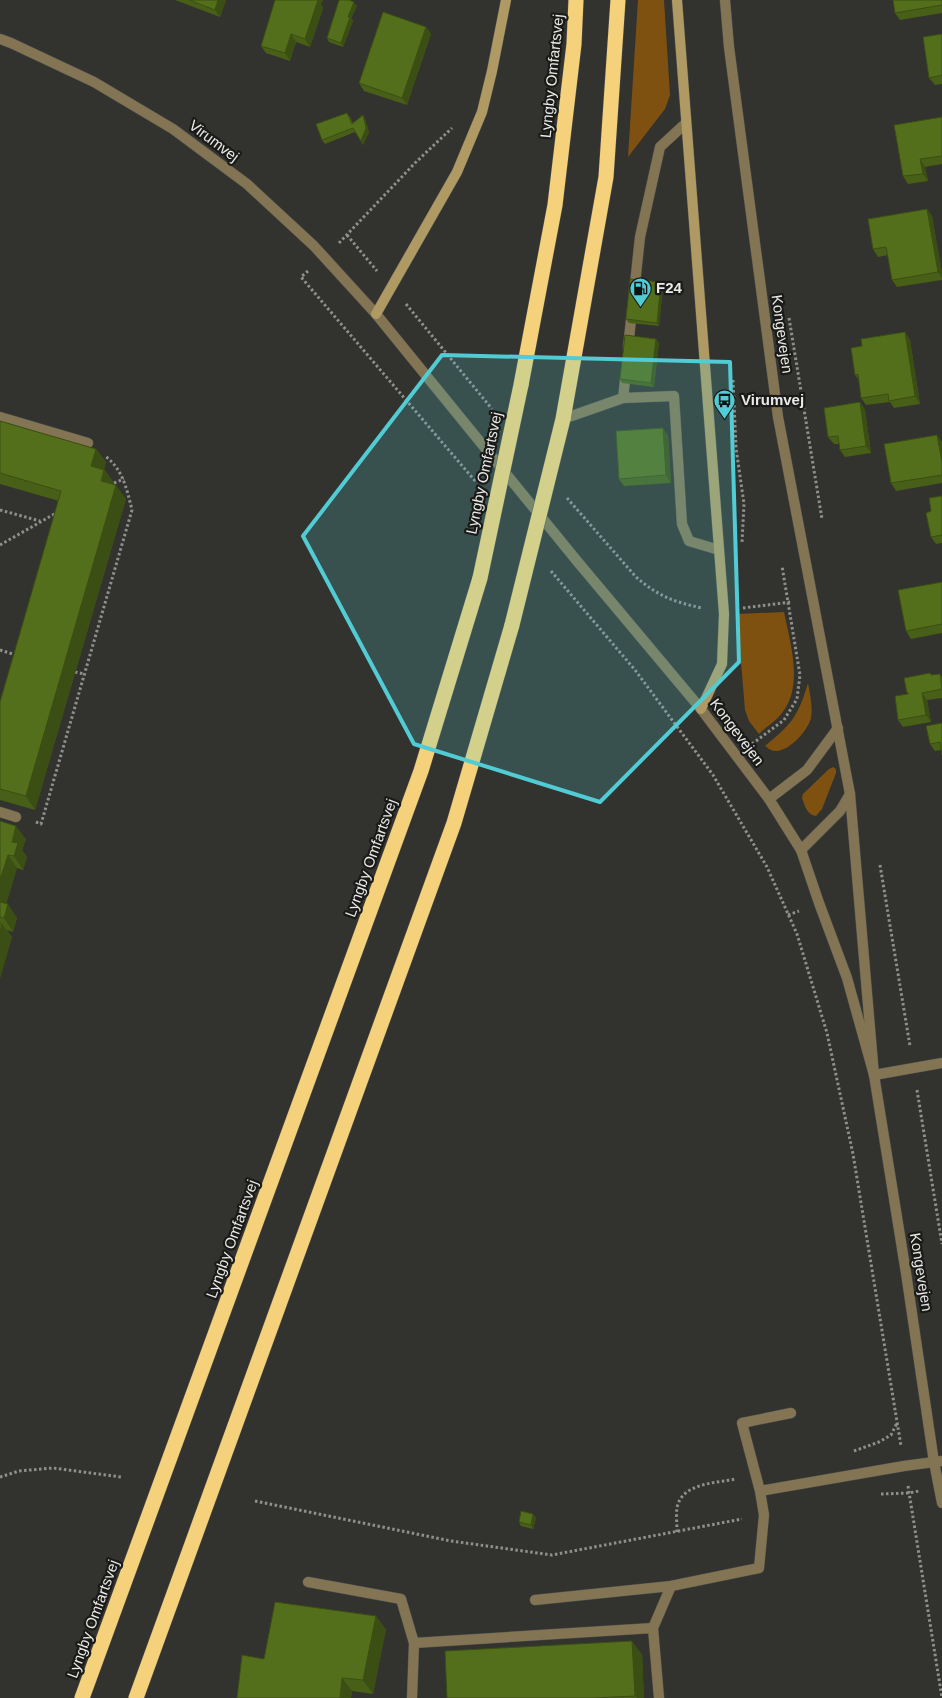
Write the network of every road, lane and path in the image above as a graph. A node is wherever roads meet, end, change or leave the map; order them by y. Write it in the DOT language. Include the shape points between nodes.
graph roads {
  1 [pos="506,0"];
  2 [pos="576,0"];
  3 [pos="618,0"];
  4 [pos="677,0"];
  5 [pos="725,0"];
  6 [pos="0,39"];
  7 [pos="686,123"];
  8 [pos="455,126"];
  9 [pos="324,257"];
  10 [pos="788,312"];
  11 [pos="376,314"];
  12 [pos="733,380"];
  13 [pos="623,398"];
  14 [pos="0,417"];
  15 [pos="563,419"];
  16 [pos="88,443"];
  17 [pos="124,479"];
  18 [pos="114,483"];
  19 [pos="482,489"];
  20 [pos="63,509"];
  21 [pos="0,510"];
  22 [pos="40,522"];
  23 [pos="823,526"];
  24 [pos="0,545"];
  25 [pos="719,550"];
  26 [pos="741,551"];
  27 [pos="782,564"];
  28 [pos="546,565"];
  29 [pos="741,601"];
  30 [pos="742,608"];
  31 [pos="0,650"];
  32 [pos="17,655"];
  33 [pos="75,672"];
  34 [pos="84,674"];
  35 [pos="701,709"];
  36 [pos="838,728"];
  37 [pos="736,755"];
  38 [pos="713,775"];
  39 [pos="850,794"];
  40 [pos="768,799"];
  41 [pos="0,812"];
  42 [pos="16,817"];
  43 [pos="801,850"];
  44 [pos="879,861"];
  45 [pos="942,1063"];
  46 [pos="914,1067"];
  47 [pos="874,1075"];
  48 [pos="942,1244"];
  49 [pos="791,1413"];
  50 [pos="897,1423"];
  51 [pos="938,1462"];
  52 [pos="0,1477"];
  53 [pos="121,1477"];
  54 [pos="939,1487"];
  55 [pos="760,1492"];
  56 [pos="875,1494"];
  57 [pos="255,1501"];
  58 [pos="942,1503"];
  59 [pos="912,1513"];
  60 [pos="764,1515"];
  61 [pos="308,1582"];
  62 [pos="671,1586"];
  63 [pos="535,1600"];
  64 [pos="653,1628"];
  65 [pos="414,1643"];
  66 [pos="82,1698"];
  67 [pos="136,1698"];
  68 [pos="412,1698"];
  69 [pos="659,1698"];
  70 [pos="942,1698"];
  1 -- 11 [label="main road" via="484,104 457,172"];
  2 -- 66 [label="highway, Lyngby Omfartsvej, bridge" via="555,205 480,578 421,771"];
  3 -- 15 [label="highway" via="606,177"];
  4 -- 7 [label="main road"];
  5 -- 36 [label="street, Kongevejen" via="778,417"];
  6 -- 9 [label="street, Virumvej" via="94,82 173,129 247,184"];
  7 -- 13 [label="street" via="660,147 642,228"];
  7 -- 25 [label="main road"];
  8 -- 9 [label="path"];
  9 -- 11 [label="street, Virumvej"];
  9 -- 19 [label="path" via="301,277"];
  10 -- 23 [label="path"];
  11 -- 35 [label="street, Kongevejen"];
  12 -- 26 [label="path" via="736,448 744,504"];
  13 -- 15 [label="street"];
  13 -- 25 [label="street" via="674,396 682,524 689,541"];
  14 -- 16 [label="street"];
  15 -- 67 [label="highway, bridge" via="512,625 454,823"];
  16 -- 17 [label="path" via="111,460"];
  17 -- 18 [label="path"];
  17 -- 34 [label="path" via="132,510"];
  20 -- 22 [label="path"];
  21 -- 22 [label="path"];
  22 -- 24 [label="path"];
  25 -- 35 [label="main road" via="724,614 722,664"];
  27 -- 37 [label="path" via="800,675 797,699 784,720"];
  28 -- 38 [label="path" via="635,670"];
  29 -- 30 [label="path"];
  31 -- 32 [label="path"];
  33 -- 34 [label="path"];
  34 -- 42 [label="path" via="41,824"];
  35 -- 37 [label="street, Kongevejen"];
  36 -- 39 [label="street, Kongevejen"];
  36 -- 40 [label="street" via="807,770"];
  37 -- 38 [label="path"];
  37 -- 40 [label="street, Kongevejen"];
  38 -- 50 [label="path" via="767,867 798,934 827,1033 853,1154"];
  39 -- 43 [label="street" via="840,811"];
  39 -- 47 [label="street, Kongevejen"];
  40 -- 43 [label="street, Kongevejen"];
  41 -- 42 [label="street"];
  43 -- 47 [label="street, Kongevejen" via="847,978"];
  44 -- 46 [label="path"];
  45 -- 46 [label="street"];
  46 -- 47 [label="street"];
  46 -- 48 [label="path"];
  47 -- 51 [label="street, Kongevejen"];
  49 -- 55 [label="street" via="742,1423"];
  51 -- 54 [label="street, Kongevejen"];
  51 -- 55 [label="street"];
  52 -- 53 [label="path" via="19,1471 53,1468"];
  54 -- 56 [label="path" via="909,1493"];
  54 -- 58 [label="street, Kongevejen"];
  55 -- 60 [label="street"];
  57 -- 60 [label="path" via="451,1541 552,1555"];
  59 -- 70 [label="path"];
  60 -- 62 [label="street" via="759,1568"];
  61 -- 65 [label="street" via="402,1598"];
  62 -- 63 [label="street"];
  62 -- 64 [label="street"];
  64 -- 65 [label="street"];
  64 -- 69 [label="street"];
  65 -- 68 [label="street"];
}
